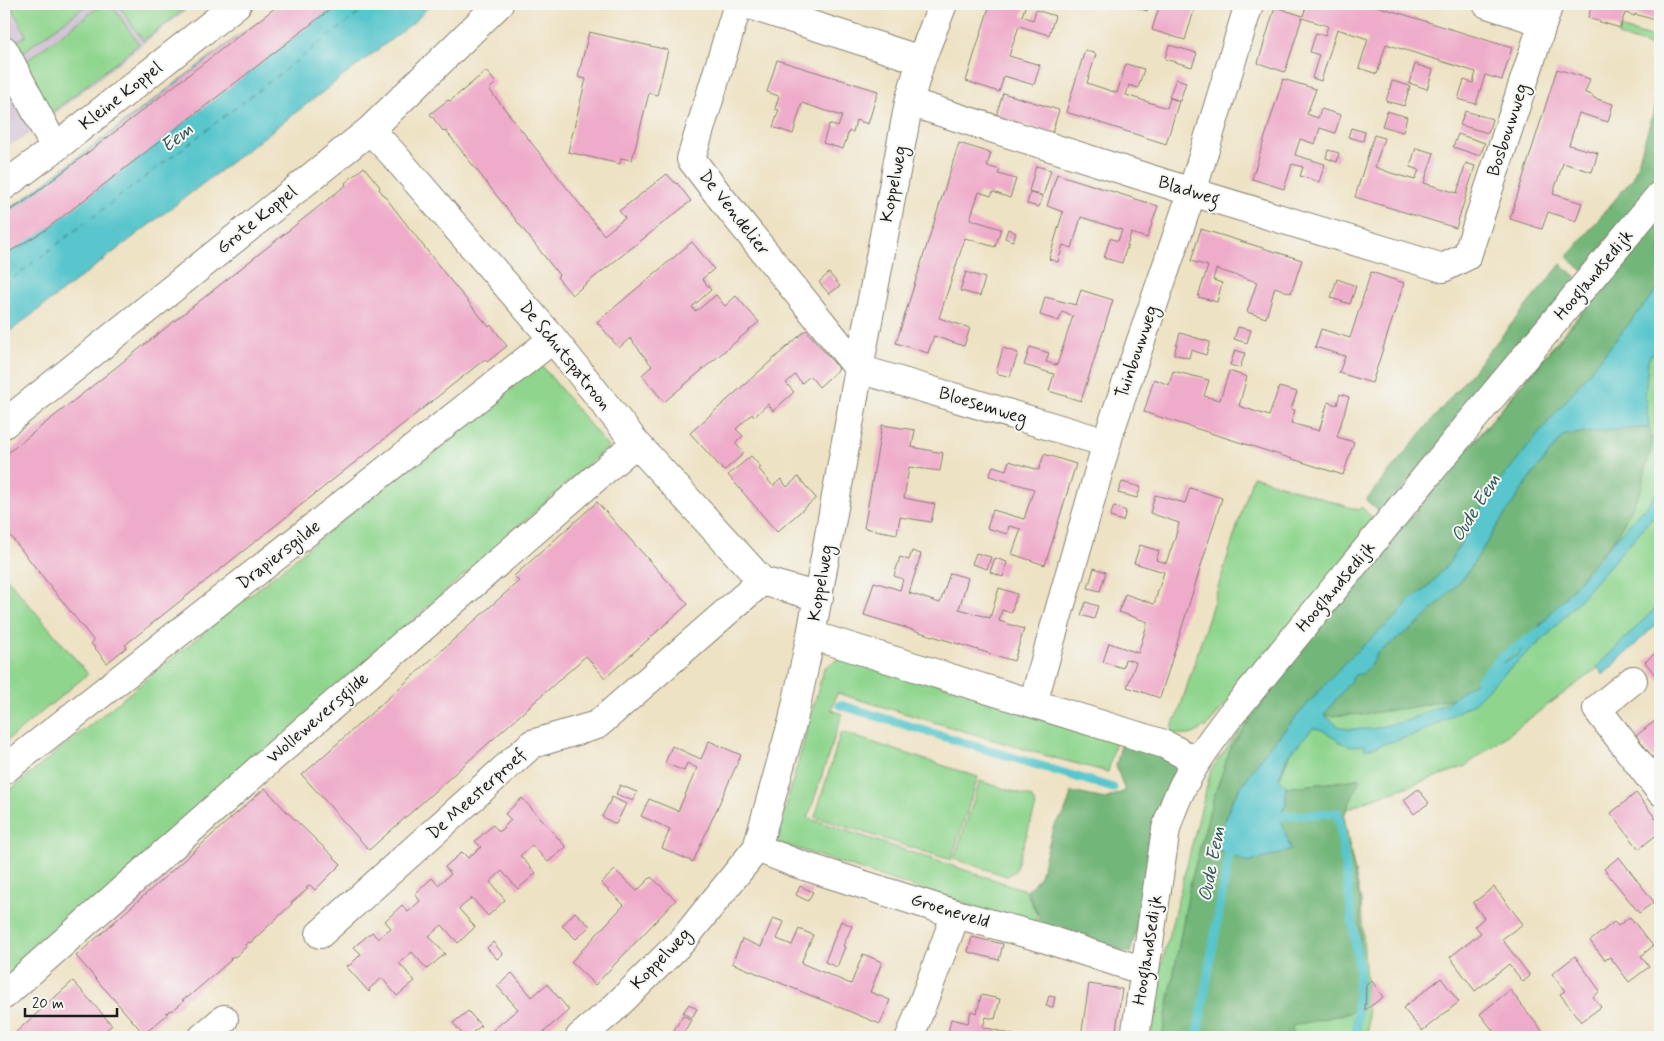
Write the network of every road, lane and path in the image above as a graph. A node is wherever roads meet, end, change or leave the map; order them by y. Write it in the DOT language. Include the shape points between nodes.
graph roads {
  1 [pos="237,4"];
  2 [pos="499,4"];
  3 [pos="738,4"];
  4 [pos="746,4"];
  5 [pos="943,4"];
  6 [pos="1249,4"];
  7 [pos="1487,4"];
  8 [pos="1546,13"];
  9 [pos="4,50"];
  10 [pos="921,60"];
  11 [pos="909,102"];
  12 [pos="370,130"];
  13 [pos="55,148"];
  14 [pos="4,186"];
  15 [pos="1192,192"];
  16 [pos="1660,195"];
  17 [pos="1467,256"];
  18 [pos="553,339"];
  19 [pos="859,369"];
  20 [pos="4,424"];
  21 [pos="636,443"];
  22 [pos="1107,443"];
  23 [pos="762,581"];
  24 [pos="819,597"];
  25 [pos="812,635"];
  26 [pos="1633,680"];
  27 [pos="1033,703"];
  28 [pos="1196,761"];
  29 [pos="4,770"];
  30 [pos="1660,791"];
  31 [pos="757,848"];
  32 [pos="956,914"];
  33 [pos="320,934"];
  34 [pos="1145,969"];
  35 [pos="4,995"];
  36 [pos="224,1019"];
  37 [pos="203,1037"];
  38 [pos="580,1037"];
  39 [pos="910,1037"];
  40 [pos="1135,1037"];
  1 -- 13 [label="street, Kleine Koppel"];
  2 -- 12 [label="street, Grote Koppel"];
  3 -- 19 [label="street, De Vendelier" via="692,159"];
  4 -- 10 [label="street"];
  5 -- 10 [label="street, Koppelweg"];
  6 -- 15 [label="street, Tuinbouwweg"];
  7 -- 8 [label="street"];
  8 -- 17 [label="street, Bosbouwweg"];
  9 -- 13 [label="street"];
  10 -- 11 [label="street, Koppelweg"];
  11 -- 15 [label="street, Bladweg"];
  11 -- 19 [label="street, Koppelweg"];
  12 -- 18 [label="street, De Schutspatroon"];
  12 -- 20 [label="street, Grote Koppel"];
  13 -- 14 [label="street, Kleine Koppel"];
  15 -- 17 [label="street, Bladweg" via="1444,268"];
  15 -- 22 [label="street, Tuinbouwweg"];
  16 -- 28 [label="street, Hooglandsedijk"];
  18 -- 21 [label="street, De Schutspatroon"];
  18 -- 29 [label="street, Drapiersgilde"];
  19 -- 22 [label="street, Bloesemweg"];
  19 -- 24 [label="street, Koppelweg"];
  21 -- 23 [label="street, De Schutspatroon"];
  21 -- 35 [label="street, Wolleweversgilde"];
  22 -- 27 [label="street, Tuinbouwweg"];
  23 -- 24 [label="street"];
  23 -- 33 [label="street, De Meesterproef" via="597,725 532,744"];
  24 -- 25 [label="street, Koppelweg"];
  25 -- 27 [label="street"];
  25 -- 31 [label="street, Koppelweg" via="793,720"];
  26 -- 30 [label="street" via="1597,709"];
  27 -- 28 [label="street" via="1164,744"];
  28 -- 34 [label="street, Hooglandsedijk" via="1176,797 1166,829"];
  31 -- 32 [label="street, Groeneveld"];
  31 -- 38 [label="street, Koppelweg" via="683,940"];
  32 -- 34 [label="street, Groeneveld"];
  32 -- 39 [label="street"];
  34 -- 40 [label="street, Hooglandsedijk"];
  36 -- 37 [label="street"];
}
